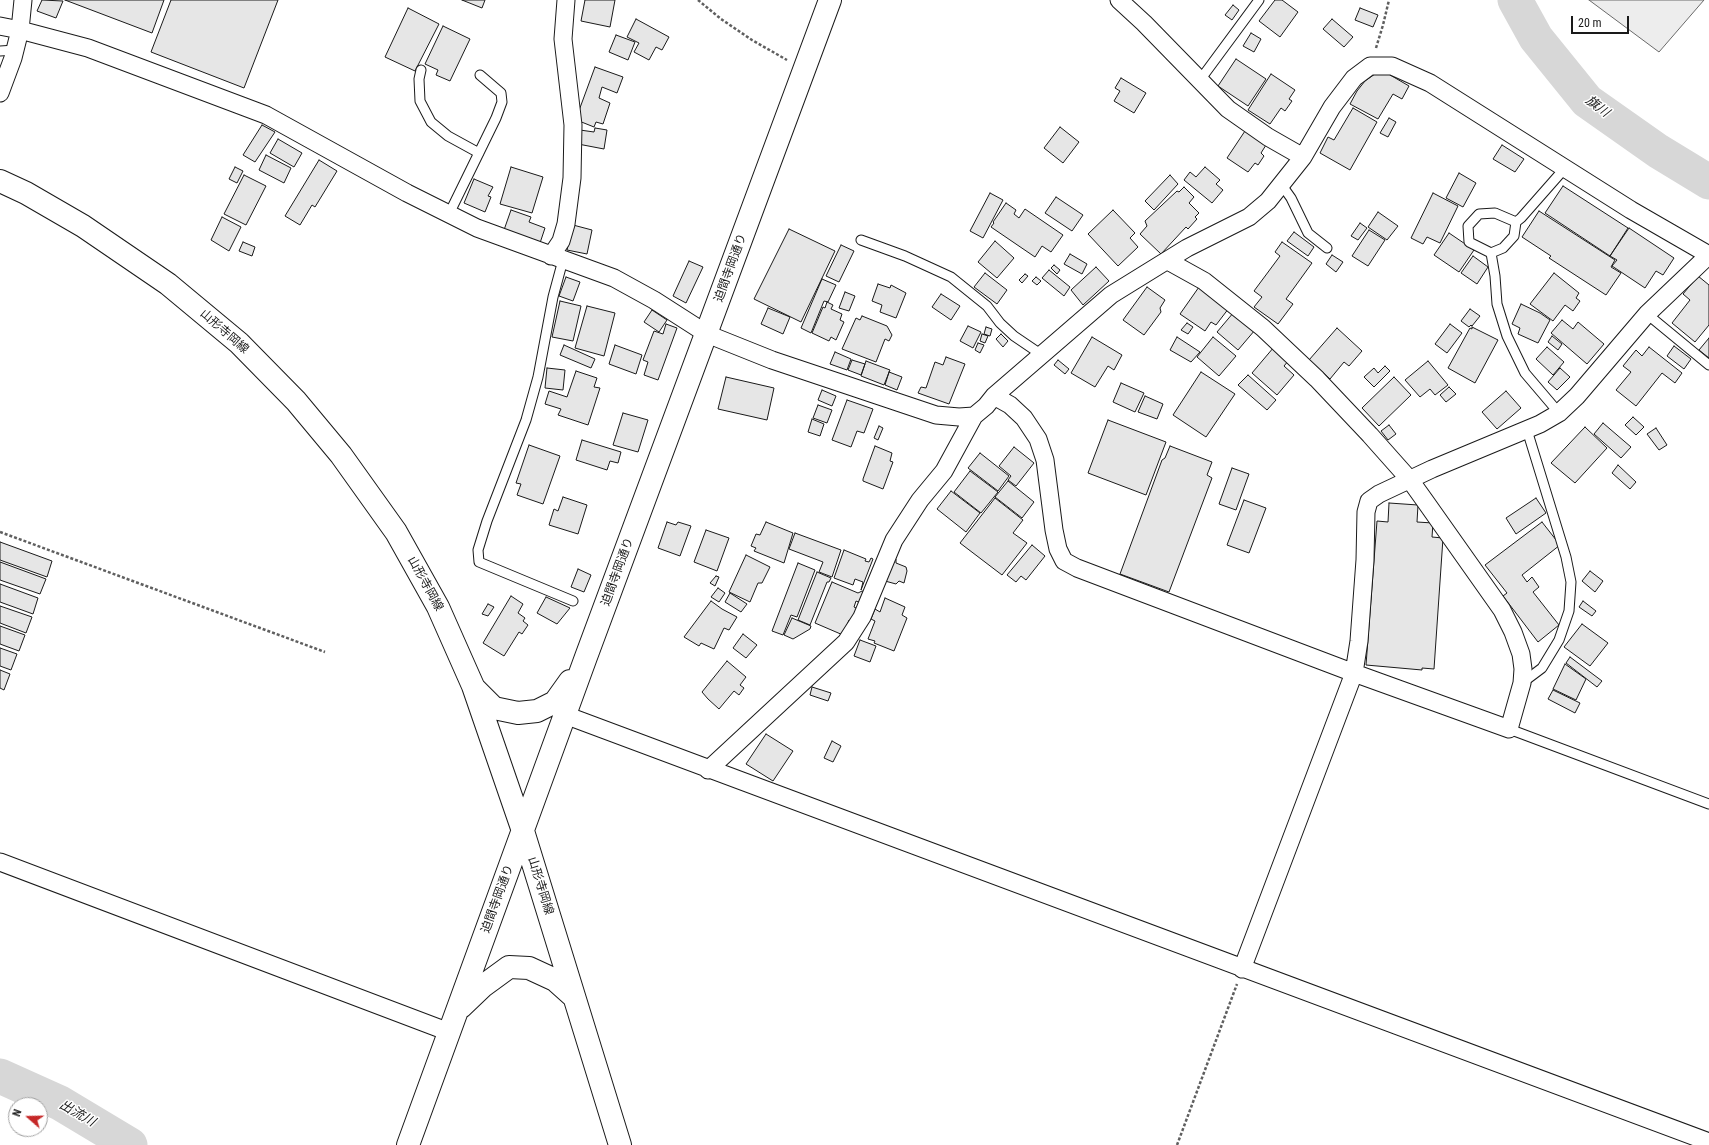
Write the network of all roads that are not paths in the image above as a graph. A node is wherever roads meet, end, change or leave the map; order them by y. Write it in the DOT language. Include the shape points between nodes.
graph roads {
  1 [pos="23,0"];
  2 [pos="566,0"];
  3 [pos="830,0"];
  4 [pos="1119,0"];
  5 [pos="1259,0"];
  6 [pos="0,26"];
  7 [pos="20,30"];
  8 [pos="8,50"];
  9 [pos="421,70"];
  10 [pos="480,75"];
  11 [pos="1200,80"];
  12 [pos="0,93"];
  13 [pos="479,153"];
  14 [pos="1302,157"];
  15 [pos="1565,168"];
  16 [pos="0,181"];
  17 [pos="1281,184"];
  18 [pos="450,214"];
  19 [pos="1516,222"];
  20 [pos="861,240"];
  21 [pos="1327,248"];
  22 [pos="1491,253"];
  23 [pos="557,258"];
  24 [pos="1168,261"];
  25 [pos="1647,314"];
  26 [pos="707,334"];
  27 [pos="1042,355"];
  28 [pos="1709,365"];
  29 [pos="994,396"];
  30 [pos="1559,413"];
  31 [pos="974,416"];
  32 [pos="1527,430"];
  33 [pos="1410,480"];
  34 [pos="573,601"];
  35 [pos="586,657"];
  36 [pos="1354,673"];
  37 [pos="1522,683"];
  38 [pos="473,686"];
  39 [pos="565,715"];
  40 [pos="1509,729"];
  41 [pos="708,770"];
  42 [pos="1709,804"];
  43 [pos="523,831"];
  44 [pos="0,862"];
  45 [pos="1242,969"];
  46 [pos="574,997"];
  47 [pos="457,1011"];
  48 [pos="450,1032"];
  49 [pos="1709,1142"];
  50 [pos="408,1145"];
  51 [pos="620,1145"];
  1 -- 7 [label="street"];
  2 -- 23 [label="street" via="564,38 573,125 572,178 566,224"];
  3 -- 26 [label="main road, 迫間寺岡通り"];
  4 -- 11 [label="street"];
  5 -- 11 [label="lane"];
  6 -- 7 [label="street"];
  7 -- 8 [label="street"];
  7 -- 18 [label="street" via="95,51 266,115 406,193"];
  8 -- 12 [label="street"];
  9 -- 13 [label="lane" via="420,101 431,122 448,136"];
  10 -- 13 [label="lane" via="501,93 502,102"];
  11 -- 14 [label="street" via="1228,109"];
  13 -- 18 [label="lane"];
  14 -- 15 [label="street" via="1332,107 1354,78 1370,66 1392,66 1430,82"];
  14 -- 17 [label="street"];
  15 -- 19 [label="lane"];
  15 -- 25 [label="street" via="1709,255"];
  16 -- 38 [label="main road, 山形寺岡線" via="83,226 168,284 239,343 296,401 341,455 396,532 438,607"];
  17 -- 21 [label="lane" via="1291,198 1308,233"];
  17 -- 24 [label="street" via="1268,201 1250,217 1187,248"];
  18 -- 23 [label="street" via="477,228"];
  19 -- 22 [label="lane" via="1514,236 1503,248"];
  19 -- 22 [label="lane" via="1495,212 1479,214 1468,226 1468,242"];
  20 -- 27 [label="lane" via="951,277 987,306 1014,336"];
  22 -- 30 [label="lane" via="1497,304 1507,336 1525,373"];
  23 -- 26 [label="street" via="614,278"];
  23 -- 34 [label="lane" via="553,297 538,377 526,420 478,550 479,562"];
  24 -- 27 [label="street" via="1112,295"];
  24 -- 33 [label="street" via="1204,281 1263,328 1317,378"];
  25 -- 28 [label="lane"];
  25 -- 30 [label="street" via="1577,396"];
  26 -- 31 [label="street" via="772,360 929,413"];
  26 -- 35 [label="main road, 迫間寺岡通り"];
  27 -- 29 [label="street"];
  29 -- 31 [label="street"];
  29 -- 36 [label="street" via="1010,405 1024,418 1038,439 1045,460 1055,536 1064,561"];
  30 -- 32 [label="street"];
  31 -- 41 [label="street" via="944,471 920,500 894,540 862,617 846,642"];
  32 -- 33 [label="street"];
  32 -- 37 [label="lane" via="1566,557 1571,582 1569,611 1559,640 1542,668"];
  33 -- 36 [label="street" via="1369,501 1366,512 1365,560"];
  33 -- 37 [label="street" via="1502,610 1514,632 1521,654"];
  35 -- 38 [label="main road" via="555,702 537,712 518,713 494,708"];
  35 -- 39 [label="main road, 迫間寺岡通り"];
  36 -- 40 [label="street"];
  36 -- 45 [label="street"];
  37 -- 40 [label="street"];
  38 -- 43 [label="main road, 山形寺岡線"];
  39 -- 41 [label="street"];
  39 -- 43 [label="main road, 迫間寺岡通り"];
  40 -- 42 [label="lane"];
  41 -- 45 [label="street"];
  43 -- 46 [label="main road, 山形寺岡線"];
  43 -- 47 [label="main road, 迫間寺岡通り"];
  44 -- 48 [label="street"];
  45 -- 49 [label="street"];
  46 -- 47 [label="main road" via="555,980 536,971 509,967 483,986"];
  46 -- 51 [label="main road, 山形寺岡線"];
  47 -- 48 [label="main road, 迫間寺岡通り"];
  48 -- 50 [label="main road, 迫間寺岡通り"];
}
